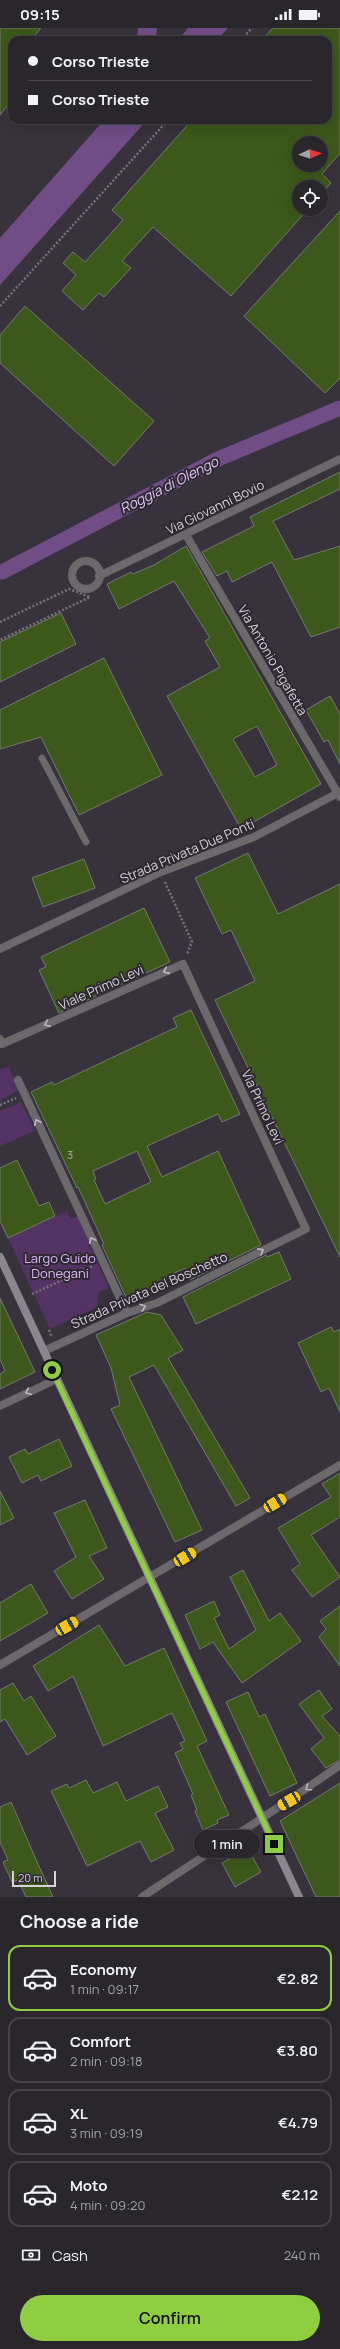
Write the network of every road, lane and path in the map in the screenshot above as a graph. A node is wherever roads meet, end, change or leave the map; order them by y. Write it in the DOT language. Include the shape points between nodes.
graph roads {
  1 [pos="252,28"];
  2 [pos="245,36"];
  3 [pos="164,124"];
  4 [pos="0,306"];
  5 [pos="340,459"];
  6 [pos="186,535"];
  7 [pos="99,576"];
  8 [pos="0,622"];
  9 [pos="0,640"];
  10 [pos="42,758"];
  11 [pos="339,795"];
  12 [pos="86,842"];
  13 [pos="160,872"];
  14 [pos="0,949"];
  15 [pos="183,964"];
  16 [pos="1,1041"];
  17 [pos="18,1080"];
  18 [pos="24,1094"];
  19 [pos="0,1106"];
  20 [pos="306,1229"];
  21 [pos="0,1257"];
  22 [pos="102,1262"];
  23 [pos="32,1294"];
  24 [pos="127,1313"];
  25 [pos="44,1351"];
  26 [pos="57,1379"];
  27 [pos="0,1406"];
  28 [pos="340,1465"];
  29 [pos="150,1578"];
  30 [pos="0,1665"];
  31 [pos="340,1765"];
  32 [pos="262,1817"];
  33 [pos="142,1897"];
  34 [pos="299,1897"];
  1 -- 2 [label="path"];
  3 -- 4 [label="path"];
  5 -- 6 [label="street, Via Giovanni Bovio"];
  6 -- 7 [label="street, Via Giovanni Bovio"];
  6 -- 11 [label="street, Via Antonio Pigafetta"];
  8 -- 9 [label="path" via="69,588 90,597"];
  10 -- 12 [label="lane"];
  11 -- 13 [label="street, Strada Privata Due Ponti" via="254,837"];
  13 -- 14 [label="street, Strada Privata Due Ponti"];
  13 -- 15 [label="path" via="192,942"];
  15 -- 16 [label="street, Viale Primo Levi, one-way"];
  15 -- 20 [label="street, Via Primo Levi"];
  17 -- 18 [label="street"];
  18 -- 19 [label="path"];
  22 -- 18 [label="street, one-way"];
  24 -- 20 [label="street, Strada Privata del Boschetto, one-way" via="157,1303"];
  21 -- 25 [label="main road"];
  22 -- 23 [label="path"];
  22 -- 24 [label="street"];
  24 -- 25 [label="street, Strada Privata del Boschetto"];
  25 -- 26 [label="main road"];
  26 -- 27 [label="street, one-way"];
  26 -- 29 [label="main road"];
  28 -- 29 [label="street"];
  29 -- 30 [label="street"];
  29 -- 32 [label="main road"];
  31 -- 32 [label="street, one-way"];
  32 -- 33 [label="street"];
  32 -- 34 [label="main road"];
}
